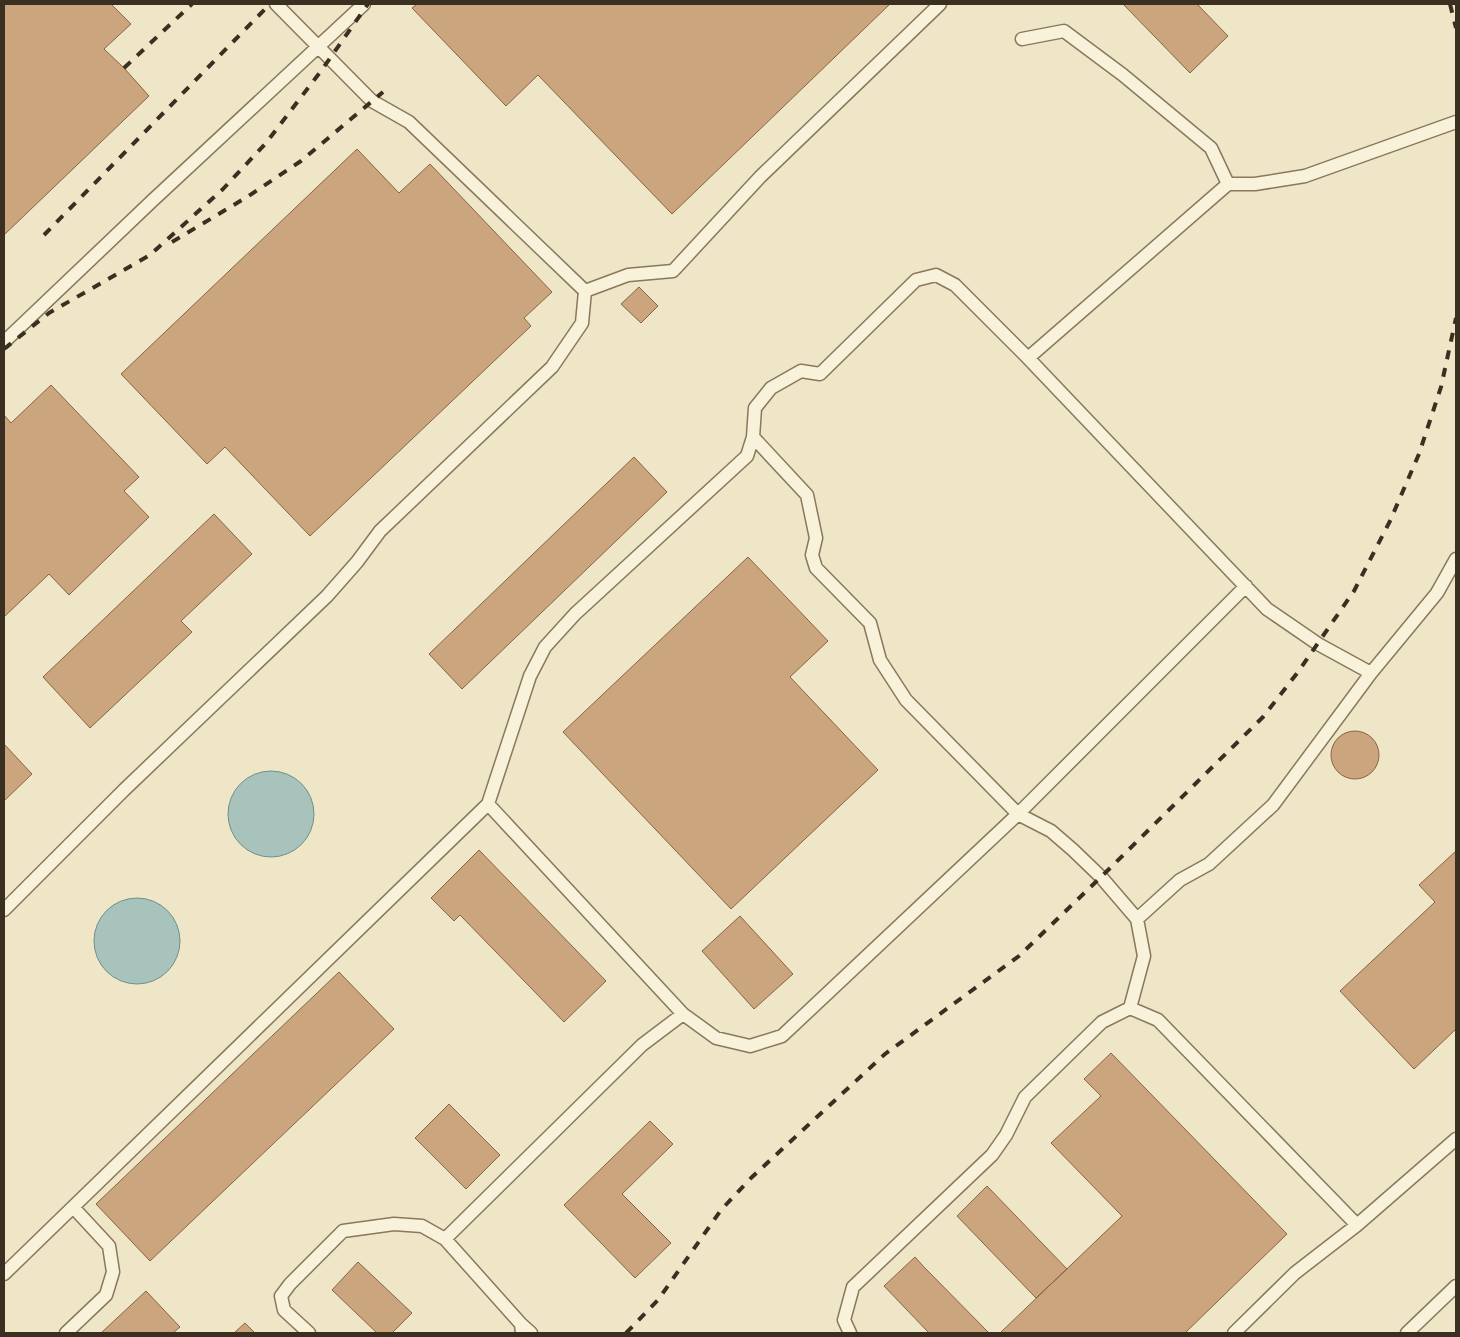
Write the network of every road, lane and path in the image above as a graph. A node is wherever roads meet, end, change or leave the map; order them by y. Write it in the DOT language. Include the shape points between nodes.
graph roads {
  1 [pos="276,4"];
  2 [pos="364,4"];
  3 [pos="940,4"];
  4 [pos="1022,39"];
  5 [pos="319,46"];
  6 [pos="1456,122"];
  7 [pos="1228,184"];
  8 [pos="585,291"];
  9 [pos="4,342"];
  10 [pos="1028,358"];
  11 [pos="753,438"];
  12 [pos="1456,559"];
  13 [pos="1246,586"];
  14 [pos="1371,673"];
  15 [pos="488,804"];
  16 [pos="1018,814"];
  17 [pos="4,910"];
  18 [pos="1137,919"];
  19 [pos="1130,1008"];
  20 [pos="683,1014"];
  21 [pos="1456,1139"];
  22 [pos="73,1207"];
  23 [pos="1357,1225"];
  24 [pos="445,1239"];
  25 [pos="4,1274"];
  26 [pos="1456,1286"];
  27 [pos="522,1329"];
  28 [pos="66,1333"];
  29 [pos="308,1333"];
  30 [pos="530,1333"];
  31 [pos="850,1333"];
  32 [pos="1234,1333"];
  33 [pos="1407,1333"];
  1 -- 5 [label="lane"];
  2 -- 5 [label="lane"];
  3 -- 8 [label="lane" via="760,177 674,271 628,275"];
  4 -- 7 [label="lane" via="1064,31 1211,148"];
  5 -- 8 [label="lane" via="372,101 408,122"];
  5 -- 9 [label="lane"];
  6 -- 7 [label="lane" via="1305,176 1255,184"];
  7 -- 10 [label="lane"];
  8 -- 17 [label="lane" via="582,323 552,367 380,531 327,596"];
  10 -- 11 [label="lane" via="955,285 936,275 916,280 820,374 801,371 771,388 755,408"];
  10 -- 13 [label="lane"];
  11 -- 15 [label="lane" via="747,456 575,614 545,647 530,676"];
  11 -- 16 [label="lane" via="807,495 816,538 812,555 816,568 870,623 880,660 906,700"];
  12 -- 14 [label="lane" via="1437,593"];
  13 -- 14 [label="lane" via="1267,609 1318,644"];
  13 -- 16 [label="lane"];
  14 -- 18 [label="lane" via="1273,805 1209,864 1180,880"];
  15 -- 20 [label="lane"];
  15 -- 22 [label="lane"];
  16 -- 18 [label="lane" via="1051,831 1073,850"];
  16 -- 20 [label="lane" via="782,1036 750,1046 716,1038"];
  18 -- 19 [label="lane" via="1144,956"];
  19 -- 23 [label="lane" via="1158,1020"];
  19 -- 31 [label="lane" via="1102,1022 1025,1097 992,1155 853,1287 844,1320"];
  20 -- 24 [label="lane" via="642,1045"];
  21 -- 23 [label="lane"];
  22 -- 25 [label="lane"];
  22 -- 28 [label="lane" via="109,1246 112,1272 106,1295"];
  23 -- 32 [label="lane" via="1295,1273"];
  24 -- 27 [label="lane"];
  24 -- 29 [label="lane" via="422,1226 394,1224 343,1231 281,1296 284,1310"];
  26 -- 33 [label="lane"];
  27 -- 30 [label="lane"];
}
